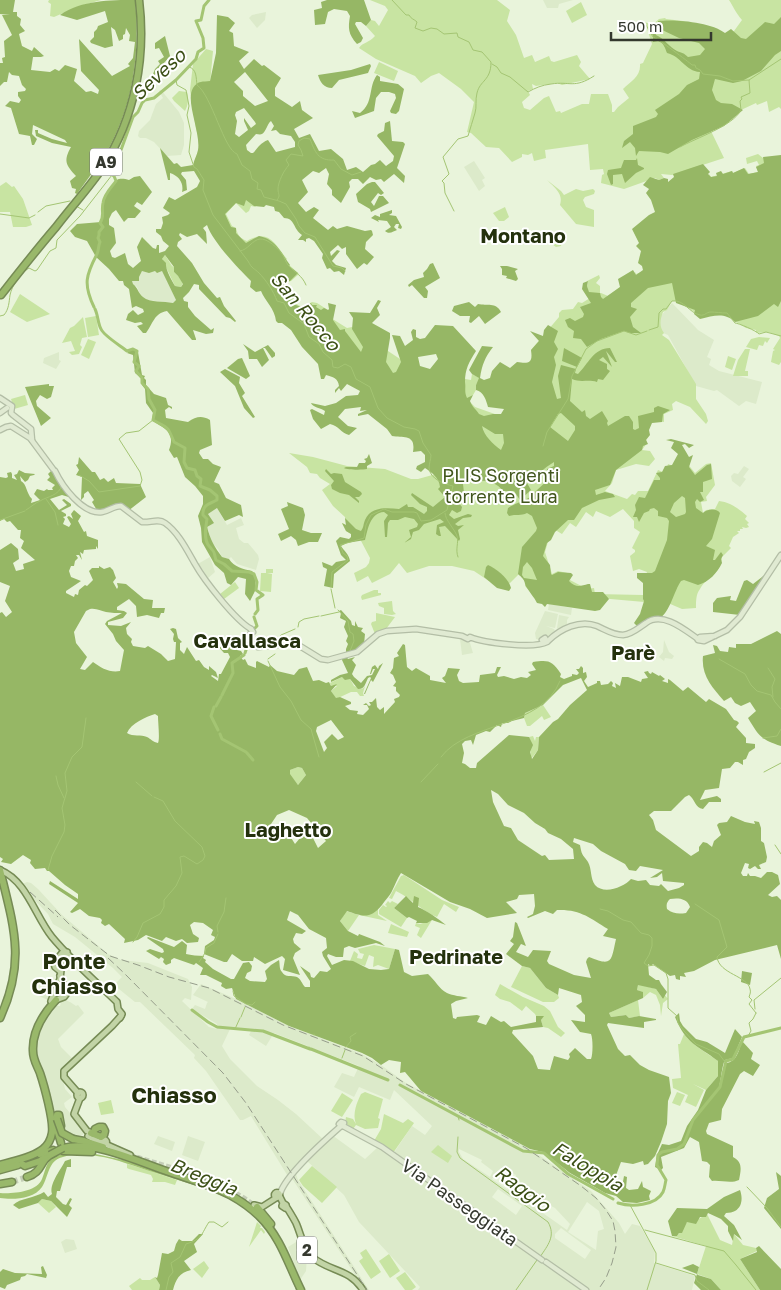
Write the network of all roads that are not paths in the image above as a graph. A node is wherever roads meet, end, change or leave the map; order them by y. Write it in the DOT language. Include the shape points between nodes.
graph roads {
  1 [pos="138,0"];
  2 [pos="1,293"];
  3 [pos="0,398"];
  4 [pos="7,408"];
  5 [pos="0,430"];
  6 [pos="31,438"];
  7 [pos="781,555"];
  8 [pos="0,870"];
  9 [pos="0,877"];
  10 [pos="3,885"];
  11 [pos="63,952"];
  12 [pos="15,961"];
  13 [pos="59,968"];
  14 [pos="57,988"];
  15 [pos="66,988"];
  16 [pos="53,1002"];
  17 [pos="0,1012"];
  18 [pos="0,1017"];
  19 [pos="36,1025"];
  20 [pos="34,1061"];
  21 [pos="52,1121"];
  22 [pos="90,1135"];
  23 [pos="65,1142"];
  24 [pos="86,1149"];
  25 [pos="112,1150"];
  26 [pos="49,1152"];
  27 [pos="130,1154"];
  28 [pos="10,1166"];
  29 [pos="26,1177"];
  30 [pos="278,1196"];
  31 [pos="259,1208"];
  32 [pos="278,1236"];
  33 [pos="302,1290"];
  34 [pos="363,1290"];
  35 [pos="585,1290"];
  1 -- 2 [label="highway, A9" via="137,70 121,128 99,168"];
  3 -- 4 [label="main road"];
  4 -- 6 [label="main road" via="31,429"];
  5 -- 6 [label="main road" via="11,426"];
  6 -- 7 [label="main road" via="84,508 102,512 120,506 142,522 164,522 202,576 245,626 254,646 295,643 321,659 357,652 378,634 387,631 416,628 470,639 536,645 581,623 622,635 653,619 664,619 702,638 715,636 725,633 740,617"];
  8 -- 10 [label="highway"];
  8 -- 11 [label="main road" via="19,884"];
  9 -- 10 [label="highway"];
  10 -- 12 [label="highway" via="14,928"];
  11 -- 13 [label="main road"];
  11 -- 22 [label="main road" via="123,1014 65,1070 64,1077 78,1097 74,1116"];
  12 -- 17 [label="highway" via="10,989"];
  12 -- 18 [label="highway" via="11,991"];
  13 -- 14 [label="main road"];
  13 -- 15 [label="main road"];
  14 -- 15 [label="main road"];
  14 -- 16 [label="main road"];
  15 -- 16 [label="main road" via="66,996"];
  16 -- 20 [label="highway" via="39,1023"];
  19 -- 20 [label="highway" via="30,1048 31,1060"];
  20 -- 21 [label="highway"];
  20 -- 21 [label="highway"];
  21 -- 23 [label="highway"];
  21 -- 23 [label="highway, bridge"];
  21 -- 28 [label="highway" via="50,1140 42,1150"];
  22 -- 23 [label="highway"];
  22 -- 27 [label="main road"];
  23 -- 24 [label="highway"];
  23 -- 25 [label="highway"];
  23 -- 25 [label="highway" via="88,1142"];
  23 -- 26 [label="highway, bridge"];
  23 -- 33 [label="highway" via="137,1161 224,1192 250,1208 277,1238"];
  25 -- 32 [label="highway" via="233,1194 258,1212"];
  26 -- 28 [label="highway" via="25,1166"];
  26 -- 29 [label="highway" via="36,1173"];
  30 -- 31 [label="main road"];
  30 -- 34 [label="main road, 2" via="290,1212 311,1256 353,1277"];
  30 -- 35 [label="main road, Via Passeggiata" via="300,1166 342,1125 378,1145"];
  31 -- 32 [label="highway"];
  32 -- 33 [label="highway"];
}
